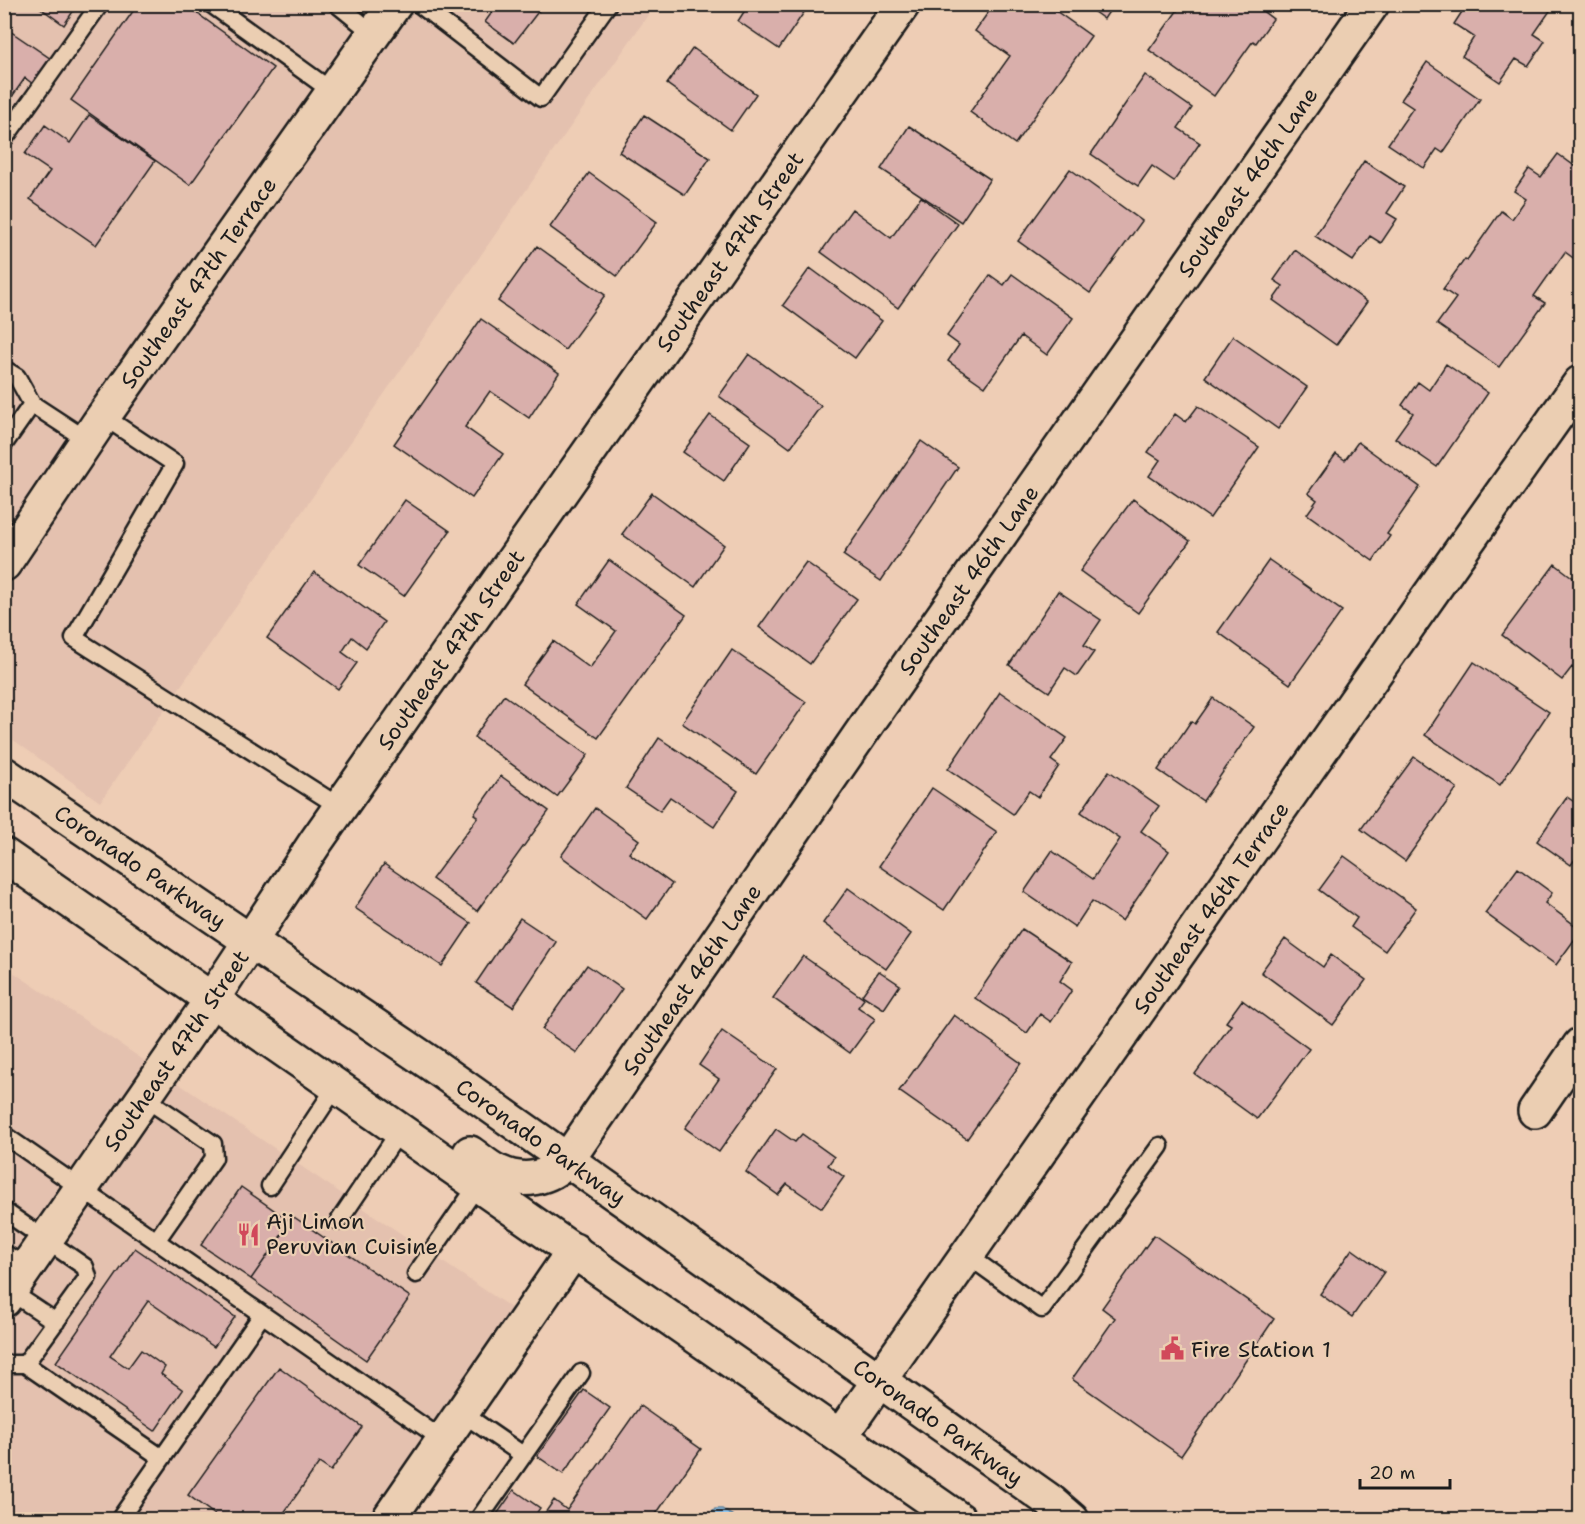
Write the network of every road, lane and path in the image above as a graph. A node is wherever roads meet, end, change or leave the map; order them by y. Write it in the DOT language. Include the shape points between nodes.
graph roads {
  1 [pos="100,4"];
  2 [pos="211,4"];
  3 [pos="337,4"];
  4 [pos="395,4"];
  5 [pos="419,4"];
  6 [pos="608,4"];
  7 [pos="903,4"];
  8 [pos="1372,4"];
  9 [pos="374,34"];
  10 [pos="333,93"];
  11 [pos="4,139"];
  12 [pos="4,369"];
  13 [pos="1581,383"];
  14 [pos="32,404"];
  15 [pos="95,428"];
  16 [pos="4,444"];
  17 [pos="4,564"];
  18 [pos="4,774"];
  19 [pos="340,807"];
  20 [pos="4,855"];
  21 [pos="250,940"];
  22 [pos="212,999"];
  23 [pos="1581,1045"];
  24 [pos="337,1085"];
  25 [pos="145,1098"];
  26 [pos="1535,1111"];
  27 [pos="400,1129"];
  28 [pos="4,1135"];
  29 [pos="1160,1146"];
  30 [pos="568,1159"];
  31 [pos="478,1183"];
  32 [pos="270,1186"];
  33 [pos="82,1189"];
  34 [pos="4,1211"];
  35 [pos="339,1221"];
  36 [pos="46,1239"];
  37 [pos="156,1241"];
  38 [pos="574,1250"];
  39 [pos="967,1255"];
  40 [pos="416,1274"];
  41 [pos="12,1278"];
  42 [pos="262,1315"];
  43 [pos="56,1322"];
  44 [pos="4,1364"];
  45 [pos="25,1364"];
  46 [pos="581,1373"];
  47 [pos="880,1379"];
  48 [pos="462,1413"];
  49 [pos="841,1436"];
  50 [pos="443,1440"];
  51 [pos="523,1455"];
  52 [pos="162,1458"];
  53 [pos="119,1520"];
  54 [pos="388,1520"];
  55 [pos="478,1520"];
  56 [pos="960,1520"];
  57 [pos="1072,1520"];
  1 -- 11 [label="lane"];
  2 -- 10 [label="lane"];
  3 -- 9 [label="lane"];
  4 -- 9 [label="street, Southeast 47th Terrace"];
  5 -- 6 [label="lane" via="541,98"];
  7 -- 19 [label="street, Southeast 47th Street"];
  8 -- 30 [label="street, Southeast 46th Lane"];
  9 -- 10 [label="street, Southeast 47th Terrace"];
  10 -- 15 [label="street, Southeast 47th Terrace"];
  12 -- 14 [label="lane" via="16,377"];
  13 -- 39 [label="street, Southeast 46th Terrace"];
  14 -- 15 [label="lane"];
  14 -- 16 [label="lane"];
  15 -- 17 [label="street, Southeast 47th Terrace"];
  15 -- 19 [label="lane" via="175,464 74,638"];
  18 -- 21 [label="street, Coronado Parkway"];
  19 -- 21 [label="street, Southeast 47th Street"];
  20 -- 22 [label="street"];
  21 -- 22 [label="street, Southeast 47th Street"];
  21 -- 30 [label="street, Coronado Parkway"];
  22 -- 24 [label="street"];
  22 -- 25 [label="street, Southeast 47th Street"];
  23 -- 26 [label="street"];
  24 -- 27 [label="street"];
  24 -- 32 [label="lane"];
  25 -- 33 [label="street, Southeast 47th Street"];
  25 -- 37 [label="lane" via="213,1144 214,1158"];
  27 -- 30 [label="street" via="435,1129 496,1172 516,1179 537,1178 556,1171"];
  27 -- 31 [label="street"];
  27 -- 35 [label="lane"];
  28 -- 33 [label="lane"];
  29 -- 39 [label="lane" via="1042,1309"];
  30 -- 47 [label="street, Coronado Parkway"];
  31 -- 38 [label="street"];
  31 -- 40 [label="lane"];
  33 -- 36 [label="street, Southeast 47th Street"];
  33 -- 37 [label="lane"];
  34 -- 36 [label="lane"];
  36 -- 41 [label="street, Southeast 47th Street"];
  36 -- 43 [label="lane" via="85,1267 88,1277"];
  37 -- 42 [label="lane"];
  38 -- 48 [label="street"];
  38 -- 49 [label="street"];
  39 -- 47 [label="street, Southeast 46th Terrace"];
  41 -- 43 [label="lane"];
  42 -- 50 [label="lane"];
  42 -- 52 [label="lane"];
  43 -- 45 [label="lane"];
  44 -- 45 [label="lane"];
  45 -- 52 [label="lane"];
  46 -- 51 [label="lane"];
  47 -- 49 [label="street, Southeast 46th Terrace"];
  47 -- 57 [label="street, Coronado Parkway"];
  48 -- 50 [label="street"];
  48 -- 51 [label="lane"];
  49 -- 56 [label="street"];
  50 -- 54 [label="street"];
  51 -- 55 [label="lane"];
  52 -- 53 [label="lane"];
}
